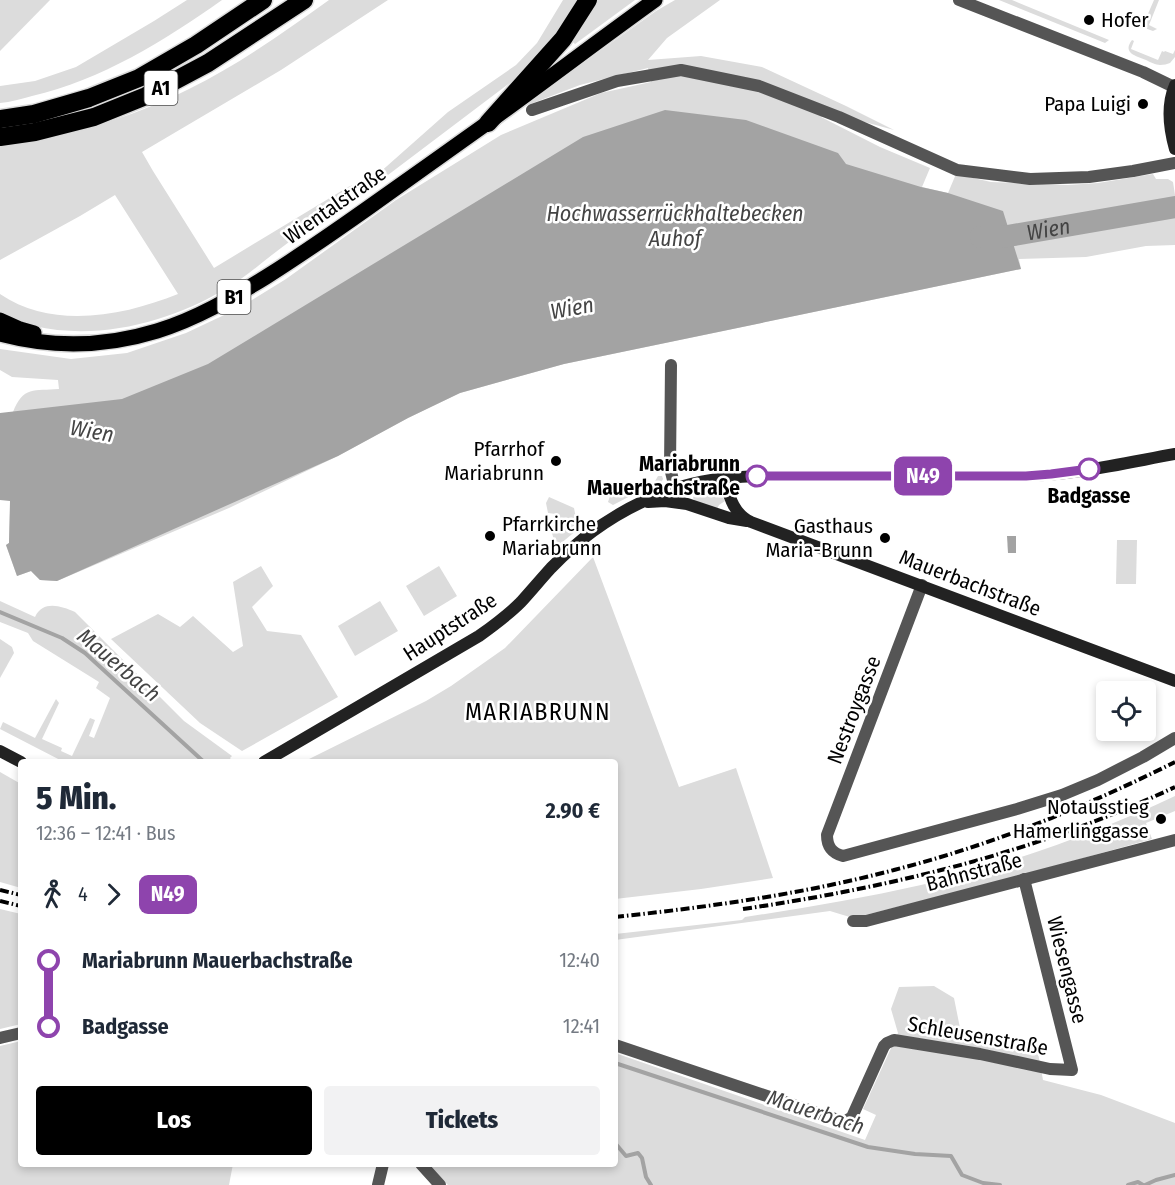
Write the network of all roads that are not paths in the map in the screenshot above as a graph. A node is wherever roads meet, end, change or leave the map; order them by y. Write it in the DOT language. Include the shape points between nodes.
graph roads {
  1 [pos="263,0"];
  2 [pos="304,0"];
  3 [pos="588,0"];
  4 [pos="655,0"];
  5 [pos="960,0"];
  6 [pos="1174,86"];
  7 [pos="532,110"];
  8 [pos="0,119"];
  9 [pos="488,123"];
  10 [pos="0,137"];
  11 [pos="1175,149"];
  12 [pos="1175,163"];
  13 [pos="0,320"];
  14 [pos="0,334"];
  15 [pos="80,344"];
  16 [pos="671,365"];
  17 [pos="1175,454"];
  18 [pos="724,478"];
  19 [pos="675,488"];
  20 [pos="640,502"];
  21 [pos="675,502"];
  22 [pos="751,522"];
  23 [pos="922,585"];
  24 [pos="1175,681"];
  25 [pos="1175,738"];
  26 [pos="0,751"];
  27 [pos="269,759"];
  28 [pos="18,760"];
  29 [pos="1175,840"];
  30 [pos="1024,879"];
  31 [pos="853,921"];
  32 [pos="18,1034"];
  33 [pos="0,1038"];
  34 [pos="618,1046"];
  35 [pos="1072,1071"];
  36 [pos="381,1167"];
  37 [pos="424,1167"];
  38 [pos="378,1185"];
  39 [pos="440,1185"];
  1 -- 8 [label="highway, A1" via="139,78 89,98"];
  2 -- 10 [label="highway, A1" via="208,63 146,96 94,117"];
  3 -- 9 [label="highway" via="563,39"];
  4 -- 9 [label="main road, Wientalstraße / B1"];
  5 -- 6 [label="street"];
  6 -- 11 [label="main road" via="1169,117"];
  7 -- 12 [label="street" via="617,81 681,70 759,86 957,170 1030,179 1066,178"];
  9 -- 15 [label="main road, Wientalstraße / B1" via="326,238 234,297 158,331"];
  13 -- 15 [label="main road"];
  14 -- 15 [label="main road, Wientalstraße / B1"];
  16 -- 19 [label="street" via="670,468"];
  17 -- 18 [label="main road, Hauptstraße" via="1026,476"];
  18 -- 19 [label="main road, Hauptstraße"];
  18 -- 22 [label="main road, Mauerbachstraße" via="735,509"];
  19 -- 20 [label="main road, Hauptstraße"];
  19 -- 21 [label="street"];
  20 -- 21 [label="main road, Mauerbachstraße"];
  20 -- 27 [label="main road, Hauptstraße" via="589,534 497,623"];
  21 -- 22 [label="main road, Mauerbachstraße"];
  22 -- 23 [label="main road, Mauerbachstraße"];
  23 -- 24 [label="main road, Mauerbachstraße"];
  23 -- 25 [label="street, Nestroygasse" via="827,835 826,842 836,854 843,856 1062,795 1143,758"];
  26 -- 28 [label="main road"];
  29 -- 30 [label="street, Bahnstraße"];
  30 -- 31 [label="street, Bahnstraße" via="866,921"];
  30 -- 35 [label="street, Wiesengasse"];
  32 -- 33 [label="street"];
  34 -- 35 [label="street, Schleusenstraße" via="844,1122 852,1117 884,1046 894,1040"];
  36 -- 38 [label="street"];
  37 -- 39 [label="street"];
}
